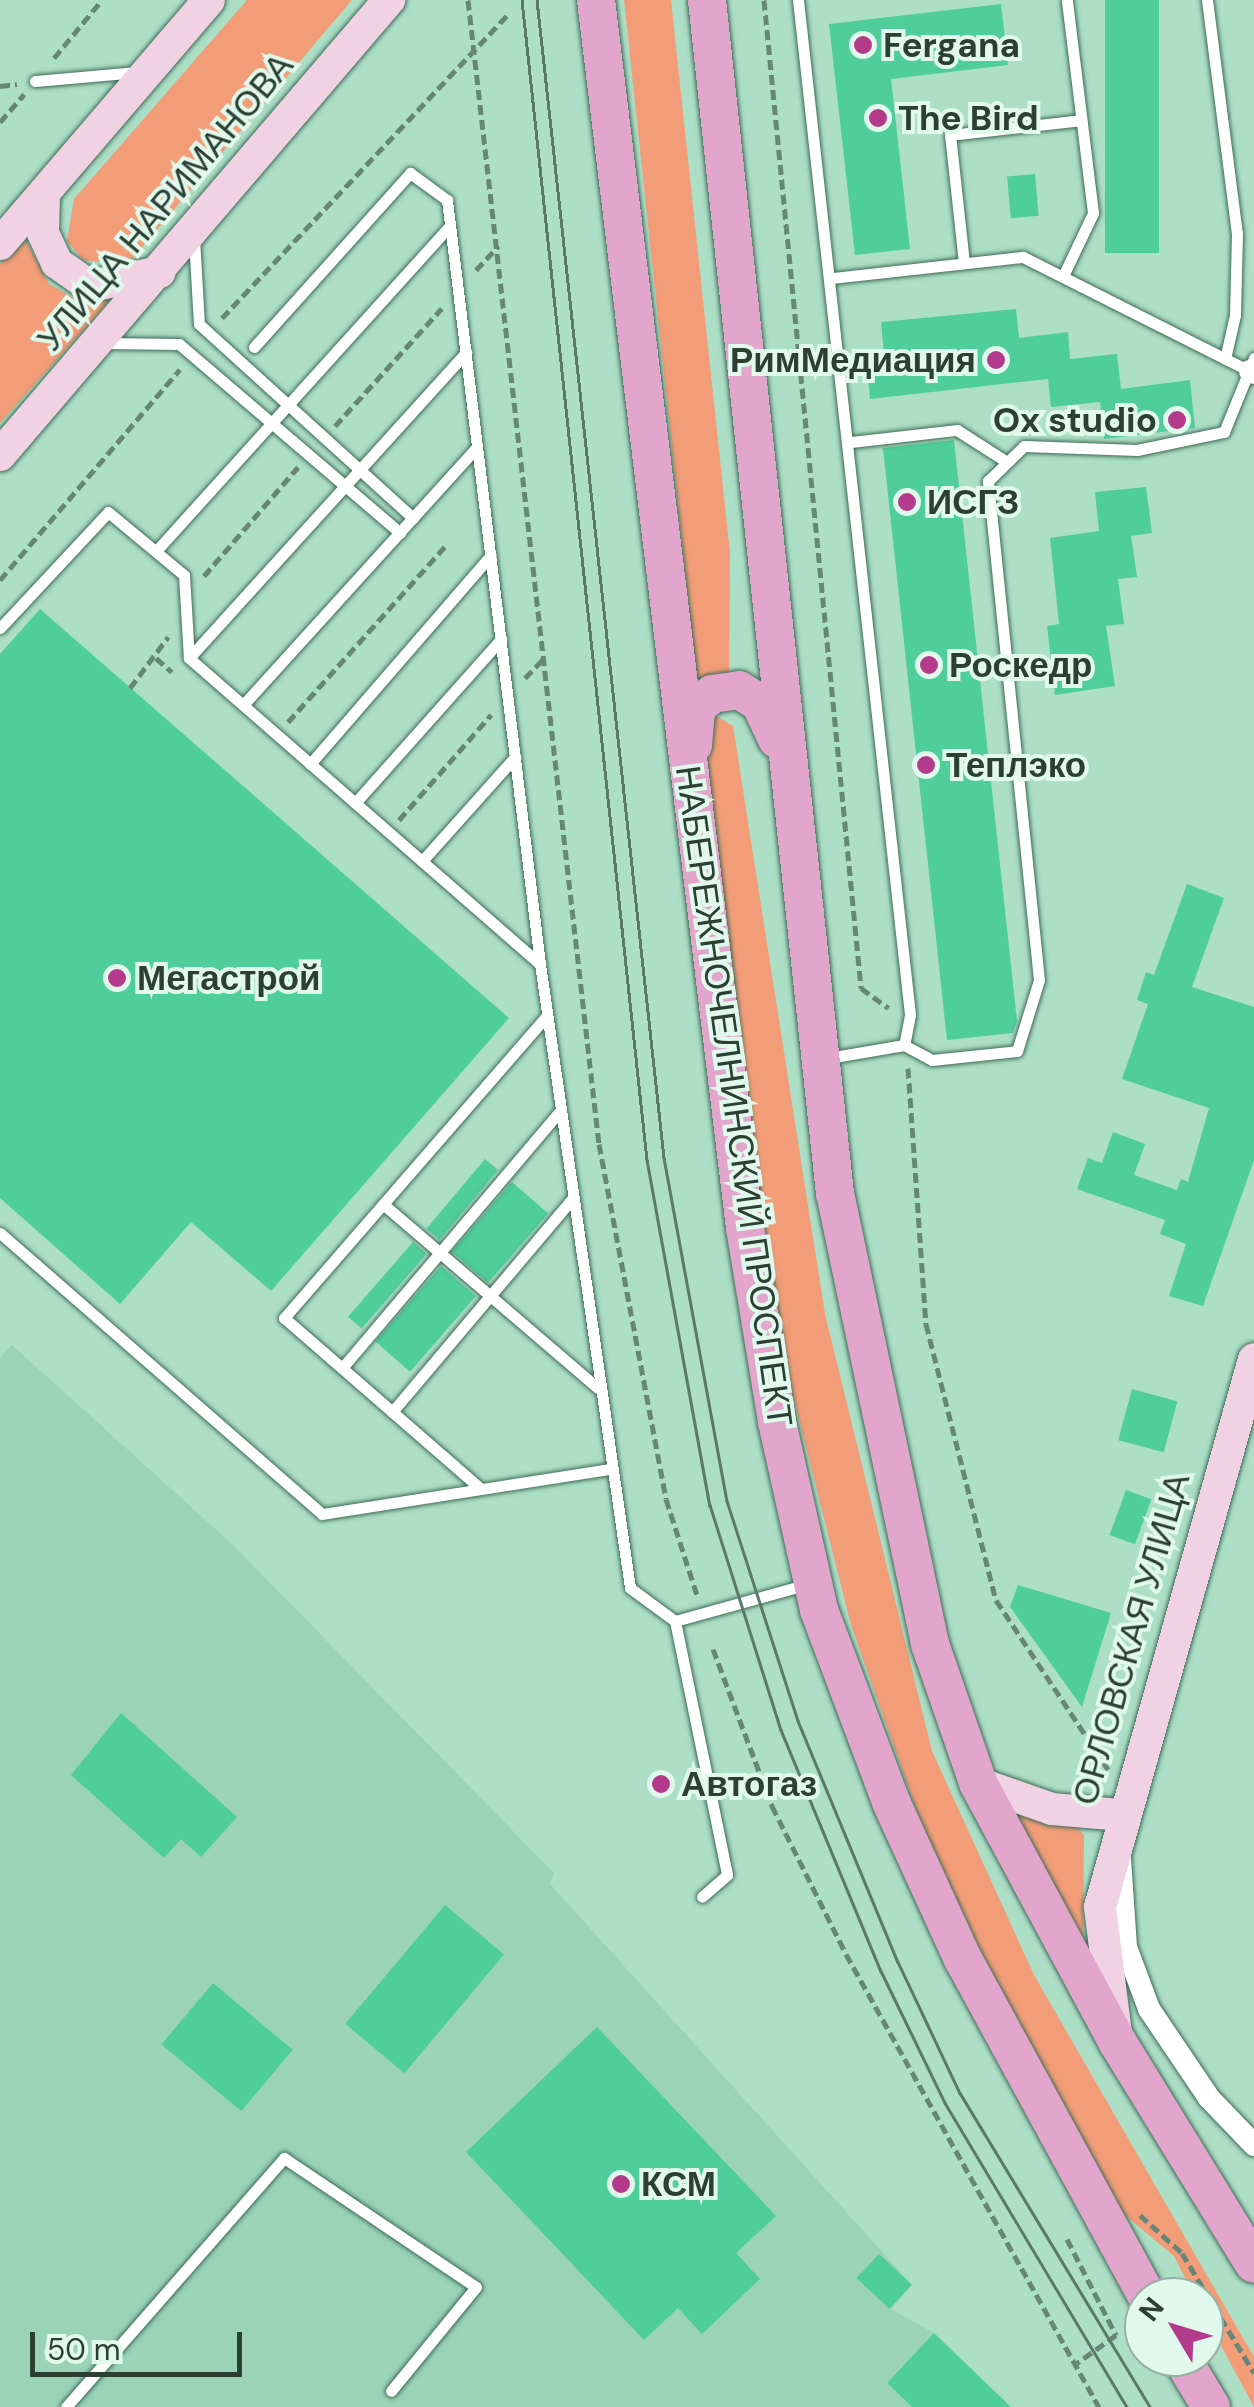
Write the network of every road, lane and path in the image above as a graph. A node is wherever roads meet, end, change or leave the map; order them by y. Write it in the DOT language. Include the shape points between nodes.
graph roads {
  1 [pos="102,0"];
  2 [pos="209,0"];
  3 [pos="390,0"];
  4 [pos="468,0"];
  5 [pos="707,0"];
  6 [pos="798,0"];
  7 [pos="1067,0"];
  8 [pos="1207,0"];
  9 [pos="593,2"];
  10 [pos="510,12"];
  11 [pos="473,43"];
  12 [pos="148,71"];
  13 [pos="34,81"];
  14 [pos="1081,120"];
  15 [pos="0,122"];
  16 [pos="44,193"];
  17 [pos="450,226"];
  18 [pos="194,232"];
  19 [pos="0,244"];
  20 [pos="964,263"];
  21 [pos="160,272"];
  22 [pos="1063,276"];
  23 [pos="832,278"];
  24 [pos="208,334"];
  25 [pos="100,343"];
  26 [pos="254,347"];
  27 [pos="466,352"];
  28 [pos="193,353"];
  29 [pos="1224,359"];
  30 [pos="1253,368"];
  31 [pos="288,406"];
  32 [pos="273,422"];
  33 [pos="851,442"];
  34 [pos="478,447"];
  35 [pos="0,455"];
  36 [pos="1007,462"];
  37 [pos="359,470"];
  38 [pos="346,484"];
  39 [pos="413,518"];
  40 [pos="400,532"];
  41 [pos="448,542"];
  42 [pos="156,552"];
  43 [pos="490,555"];
  44 [pos="0,580"];
  45 [pos="0,628"];
  46 [pos="501,639"];
  47 [pos="189,658"];
  48 [pos="544,658"];
  49 [pos="508,697"];
  50 [pos="244,706"];
  51 [pos="277,734"];
  52 [pos="515,757"];
  53 [pos="786,760"];
  54 [pos="310,764"];
  55 [pos="690,772"];
  56 [pos="356,803"];
  57 [pos="388,832"];
  58 [pos="422,861"];
  59 [pos="540,964"];
  60 [pos="547,1014"];
  61 [pos="904,1045"];
  62 [pos="819,1060"];
  63 [pos="560,1112"];
  64 [pos="572,1199"];
  65 [pos="383,1204"];
  66 [pos="0,1233"];
  67 [pos="440,1252"];
  68 [pos="490,1296"];
  69 [pos="1254,1359"];
  70 [pos="342,1368"];
  71 [pos="598,1388"];
  72 [pos="392,1412"];
  73 [pos="610,1469"];
  74 [pos="481,1489"];
  75 [pos="813,1583"];
  76 [pos="698,1598"];
  77 [pos="675,1622"];
  78 [pos="713,1649"];
  79 [pos="978,1782"];
  80 [pos="1119,1821"];
  81 [pos="702,1897"];
  82 [pos="1118,2044"];
  83 [pos="1254,2145"];
  84 [pos="1128,2204"];
  85 [pos="1067,2239"];
  86 [pos="1254,2264"];
  87 [pos="1136,2277"];
  88 [pos="1078,2363"];
  89 [pos="1254,2373"];
  90 [pos="1192,2377"];
  91 [pos="392,2392"];
  92 [pos="66,2407"];
  93 [pos="1099,2407"];
  94 [pos="1211,2407"];
  1 -- 13 [label="path"];
  2 -- 12 [label="main road"];
  3 -- 18 [label="main road, УЛИЦА НАРИМАНОВА"];
  4 -- 11 [label="path"];
  5 -- 53 [label="main road"];
  6 -- 23 [label="lane"];
  7 -- 14 [label="lane"];
  8 -- 29 [label="lane" via="1236,233 1235,315"];
  9 -- 55 [label="main road, НАБЕРЕЖНОЧЕЛНИНСКИЙ ПРОСПЕКТ"];
  10 -- 11 [label="path"];
  11 -- 24 [label="path"];
  11 -- 48 [label="path"];
  12 -- 13 [label="lane"];
  12 -- 16 [label="main road"];
  13 -- 15 [label="path"];
  14 -- 20 [label="lane" via="950,135"];
  14 -- 22 [label="lane" via="1094,213"];
  16 -- 19 [label="main road"];
  16 -- 21 [label="main road" via="44,233 58,263 90,286"];
  17 -- 26 [label="lane" via="447,200 410,173"];
  17 -- 27 [label="lane"];
  17 -- 31 [label="lane"];
  18 -- 21 [label="main road, УЛИЦА НАРИМАНОВА"];
  18 -- 24 [label="lane" via="198,324"];
  20 -- 22 [label="lane" via="1023,257"];
  20 -- 23 [label="lane"];
  21 -- 25 [label="main road, УЛИЦА НАРИМАНОВА"];
  22 -- 29 [label="lane"];
  23 -- 33 [label="lane"];
  24 -- 31 [label="lane"];
  25 -- 28 [label="lane" via="179,344"];
  25 -- 35 [label="main road, УЛИЦА НАРИМАНОВА"];
  27 -- 34 [label="lane"];
  27 -- 37 [label="lane"];
  28 -- 32 [label="lane"];
  28 -- 44 [label="path"];
  29 -- 30 [label="lane"];
  30 -- 36 [label="lane" via="1224,432 1137,450 1024,446"];
  31 -- 32 [label="lane"];
  31 -- 37 [label="lane"];
  32 -- 38 [label="lane"];
  32 -- 42 [label="lane"];
  33 -- 36 [label="lane" via="958,430"];
  33 -- 61 [label="lane" via="910,1015"];
  34 -- 39 [label="lane"];
  34 -- 43 [label="lane"];
  36 -- 61 [label="lane" via="988,481 1039,980 1017,1051 932,1060"];
  37 -- 38 [label="lane"];
  37 -- 39 [label="lane"];
  38 -- 40 [label="lane"];
  38 -- 47 [label="lane"];
  39 -- 40 [label="lane"];
  40 -- 50 [label="lane"];
  41 -- 51 [label="path"];
  42 -- 45 [label="lane" via="108,512"];
  42 -- 47 [label="lane" via="184,576"];
  43 -- 46 [label="lane"];
  43 -- 54 [label="lane"];
  46 -- 49 [label="lane"];
  46 -- 56 [label="lane"];
  47 -- 50 [label="lane"];
  48 -- 49 [label="path"];
  48 -- 76 [label="path" via="599,1144 666,1499"];
  49 -- 52 [label="lane"];
  49 -- 57 [label="path"];
  50 -- 51 [label="lane"];
  51 -- 54 [label="lane"];
  52 -- 58 [label="lane"];
  52 -- 59 [label="lane"];
  53 -- 55 [label="main road" via="760,703 739,690 712,694 696,708"];
  53 -- 62 [label="main road"];
  54 -- 56 [label="lane"];
  55 -- 75 [label="main road, НАБЕРЕЖНОЧЕЛНИНСКИЙ ПРОСПЕКТ" via="745,1228"];
  56 -- 57 [label="lane"];
  57 -- 58 [label="lane"];
  58 -- 59 [label="lane"];
  59 -- 60 [label="lane"];
  60 -- 63 [label="lane"];
  60 -- 65 [label="lane"];
  61 -- 62 [label="lane"];
  62 -- 79 [label="main road" via="862,1337 930,1644"];
  63 -- 64 [label="lane"];
  63 -- 67 [label="lane"];
  64 -- 68 [label="lane"];
  64 -- 71 [label="lane"];
  65 -- 67 [label="lane"];
  65 -- 70 [label="lane" via="284,1318"];
  66 -- 74 [label="lane" via="322,1514"];
  67 -- 68 [label="lane"];
  67 -- 70 [label="lane"];
  68 -- 71 [label="lane"];
  68 -- 72 [label="lane"];
  69 -- 80 [label="main road, ОРЛОВСКАЯ УЛИЦА"];
  70 -- 72 [label="lane"];
  71 -- 73 [label="lane"];
  72 -- 74 [label="lane"];
  73 -- 74 [label="lane"];
  73 -- 77 [label="lane" via="630,1588"];
  75 -- 77 [label="lane"];
  75 -- 87 [label="main road, НАБЕРЕЖНОЧЕЛНИНСКИЙ ПРОСПЕКТ" via="891,1802 963,1959"];
  77 -- 81 [label="lane" via="728,1875"];
  78 -- 88 [label="path" via="772,1806 846,1954"];
  79 -- 80 [label="main road" via="1052,1809"];
  79 -- 82 [label="main road"];
  80 -- 82 [label="main road" via="1100,1907"];
  80 -- 83 [label="street, ОРЛОВСКАЯ УЛИЦА" via="1126,1947 1149,2009 1209,2098"];
  82 -- 86 [label="main road"];
  84 -- 89 [label="path" via="1182,2253"];
  85 -- 88 [label="path" via="1116,2334"];
  88 -- 93 [label="path"];
  90 -- 94 [label="main road"];
  91 -- 92 [label="lane" via="476,2287 284,2158"];
}
